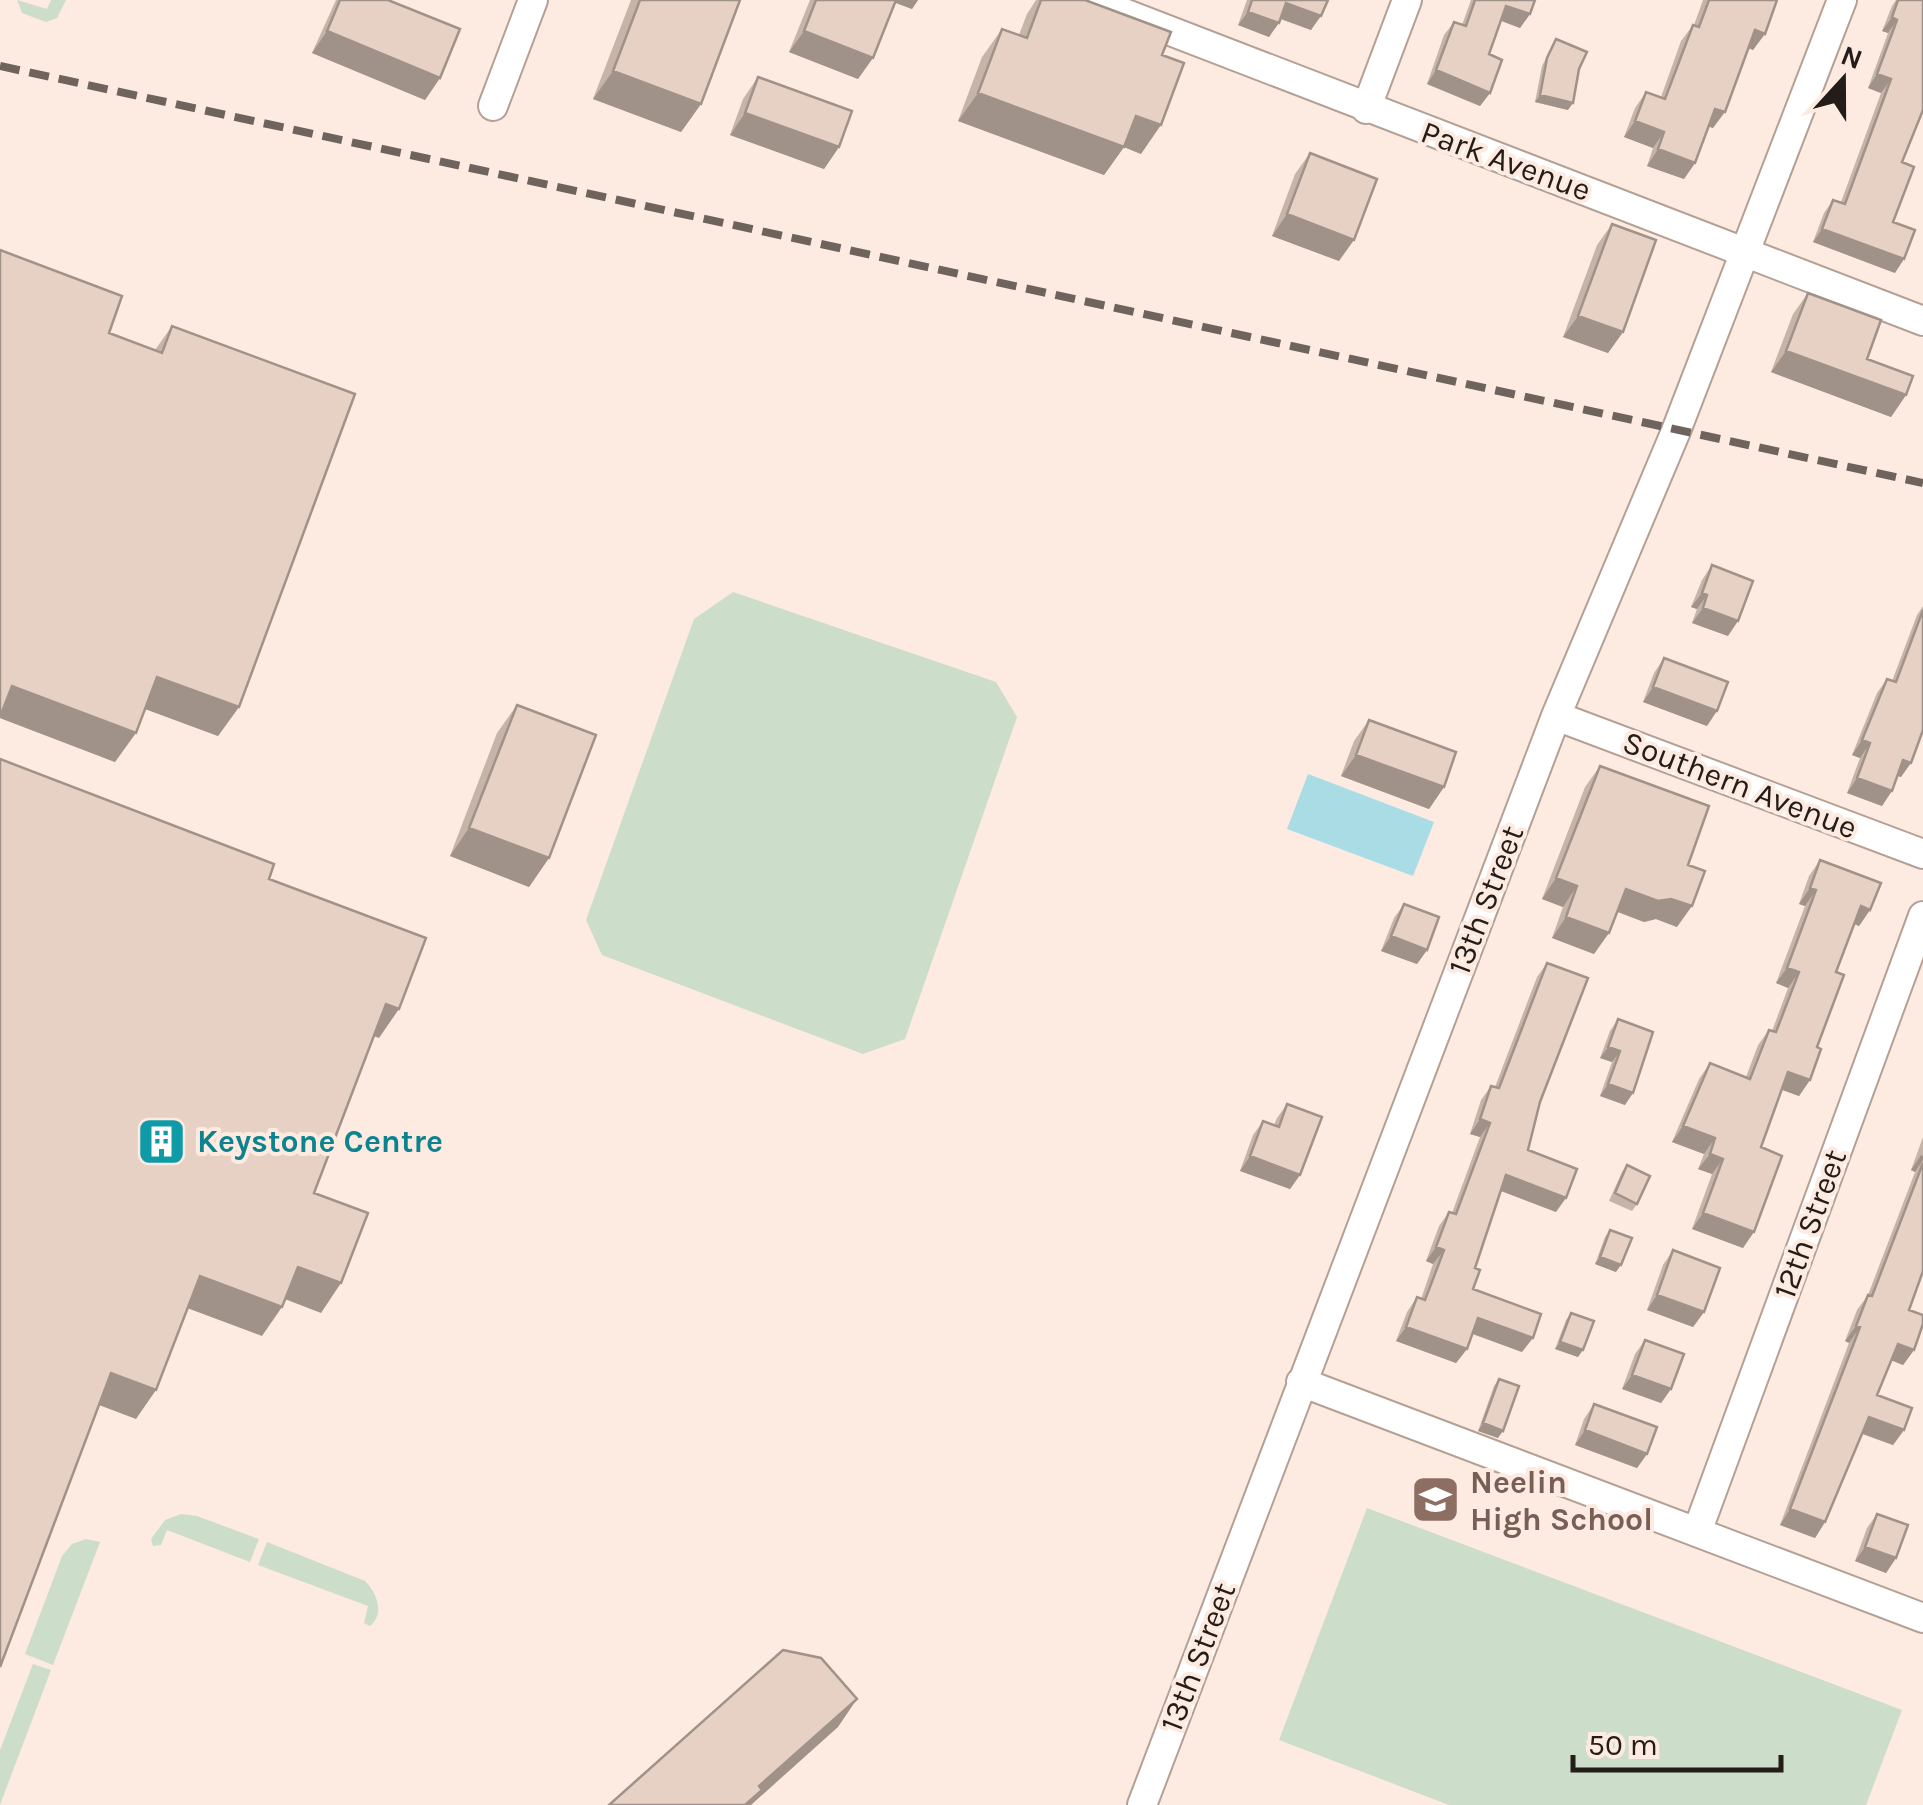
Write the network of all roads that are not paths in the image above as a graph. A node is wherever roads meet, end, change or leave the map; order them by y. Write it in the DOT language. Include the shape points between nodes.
graph roads {
  1 [pos="532,0"];
  2 [pos="1090,0"];
  3 [pos="1407,0"];
  4 [pos="1842,0"];
  5 [pos="493,106"];
  6 [pos="1366,109"];
  7 [pos="1744,252"];
  8 [pos="1923,321"];
  9 [pos="1556,716"];
  10 [pos="1923,854"];
  11 [pos="1923,916"];
  12 [pos="1302,1382"];
  13 [pos="1697,1532"];
  14 [pos="1923,1618"];
  15 [pos="1142,1805"];
  1 -- 5 [label="street"];
  2 -- 6 [label="street, Park Avenue"];
  3 -- 6 [label="street"];
  4 -- 7 [label="street, 13th Street"];
  6 -- 7 [label="street, Park Avenue"];
  7 -- 8 [label="street, Park Avenue"];
  7 -- 9 [label="street, 13th Street"];
  9 -- 10 [label="street, Southern Avenue"];
  9 -- 12 [label="street, 13th Street"];
  11 -- 13 [label="street, 12th Street"];
  12 -- 13 [label="street"];
  12 -- 15 [label="street, 13th Street"];
  13 -- 14 [label="street"];
}
